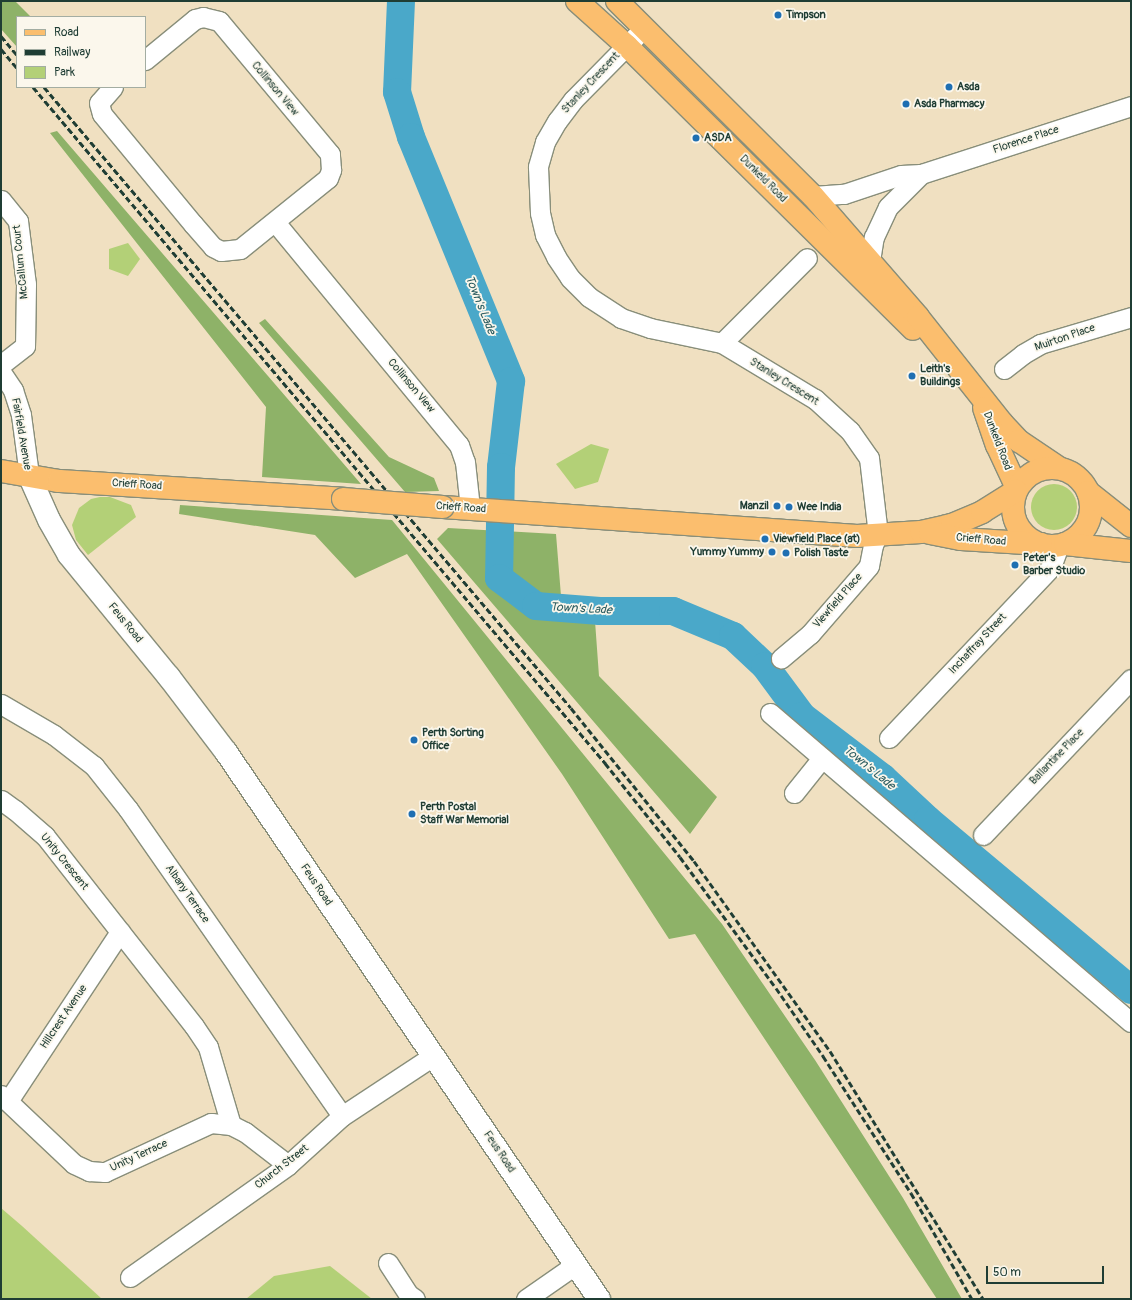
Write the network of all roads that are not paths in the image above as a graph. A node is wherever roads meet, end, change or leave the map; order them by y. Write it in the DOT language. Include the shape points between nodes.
graph roads {
  1 [pos="577,1"];
  2 [pos="616,1"];
  3 [pos="644,28"];
  4 [pos="627,46"];
  5 [pos="146,59"];
  6 [pos="112,88"];
  7 [pos="1131,106"];
  8 [pos="921,174"];
  9 [pos="813,196"];
  10 [pos="1,200"];
  11 [pos="275,222"];
  12 [pos="807,258"];
  13 [pos="870,261"];
  14 [pos="1131,317"];
  15 [pos="722,343"];
  16 [pos="950,355"];
  17 [pos="1,365"];
  18 [pos="1004,369"];
  19 [pos="1,372"];
  20 [pos="980,394"];
  21 [pos="1059,468"];
  22 [pos="1,471"];
  23 [pos="29,475"];
  24 [pos="1016,490"];
  25 [pos="1088,492"];
  26 [pos="470,508"];
  27 [pos="1131,526"];
  28 [pos="921,532"];
  29 [pos="878,534"];
  30 [pos="1055,545"];
  31 [pos="1131,551"];
  32 [pos="782,658"];
  33 [pos="1131,679"];
  34 [pos="1,704"];
  35 [pos="770,713"];
  36 [pos="890,738"];
  37 [pos="822,758"];
  38 [pos="794,793"];
  39 [pos="1,800"];
  40 [pos="983,835"];
  41 [pos="120,932"];
  42 [pos="1131,1022"];
  43 [pos="433,1056"];
  44 [pos="5,1098"];
  45 [pos="342,1116"];
  46 [pos="231,1125"];
  47 [pos="288,1165"];
  48 [pos="388,1263"];
  49 [pos="575,1265"];
  50 [pos="130,1277"];
  51 [pos="415,1299"];
  52 [pos="526,1299"];
  53 [pos="599,1299"];
  1 -- 4 [label="main road, Dunkeld Road"];
  2 -- 3 [label="main road, Dunkeld Road"];
  3 -- 4 [label="street, Stanley Crescent"];
  3 -- 9 [label="main road, Dunkeld Road"];
  4 -- 15 [label="street, Stanley Crescent" via="573,100 545,142 538,167 537,188 545,235 570,278 602,306 621,318 650,328"];
  4 -- 16 [label="main road, Dunkeld Road" via="904,322"];
  5 -- 11 [label="street, Collinson View" via="195,19 203,17 219,21 330,154 331,170 328,178"];
  6 -- 11 [label="street, Collinson View" via="99,102 102,114 213,247 221,251 240,249"];
  7 -- 8 [label="street, Florence Place"];
  8 -- 9 [label="street, Florence Place" via="901,175 844,194"];
  8 -- 13 [label="street, Florence Place" via="888,207 874,237"];
  9 -- 13 [label="main road, Dunkeld Road"];
  10 -- 17 [label="street, McCallum Court" via="18,221 26,284 25,346"];
  11 -- 26 [label="street, Collinson View" via="459,445 465,462"];
  12 -- 15 [label="street"];
  13 -- 16 [label="main road, Dunkeld Road"];
  14 -- 18 [label="street, Muirton Place" via="1040,344"];
  15 -- 29 [label="street, Stanley Crescent" via="815,399 861,443 870,458"];
  16 -- 20 [label="main road, Dunkeld Road"];
  19 -- 23 [label="street, Fairfield Avenue" via="13,390 20,415"];
  20 -- 21 [label="main road, Dunkeld Road" via="1019,440"];
  20 -- 24 [label="main road, Dunkeld Road"];
  21 -- 24 [label="main road" via="1038,470"];
  21 -- 25 [label="main road" via="1073,473"];
  22 -- 23 [label="main road, Crieff Road"];
  23 -- 26 [label="main road, Crieff Road, bridge" via="59,482"];
  23 -- 43 [label="street, Feus Road" via="49,520 69,555 169,677 226,752"];
  24 -- 28 [label="main road, Crieff Road" via="976,515 952,525"];
  24 -- 30 [label="main road" via="1013,510 1018,527 1028,537"];
  25 -- 27 [label="main road"];
  25 -- 30 [label="main road" via="1092,506 1087,524 1078,536"];
  26 -- 29 [label="main road, Crieff Road" via="834,535"];
  28 -- 29 [label="main road, Crieff Road"];
  28 -- 30 [label="main road, Crieff Road" via="961,539"];
  29 -- 32 [label="street, Viewfield Place" via="872,545 869,566 810,634"];
  30 -- 31 [label="main road"];
  30 -- 36 [label="street, Inchaffray Street" via="1051,567"];
  33 -- 40 [label="street, Ballantine Place"];
  34 -- 45 [label="street, Albany Terrace" via="54,735 94,766 128,809"];
  35 -- 37 [label="street"];
  37 -- 38 [label="street"];
  37 -- 42 [label="street"];
  39 -- 41 [label="street, Unity Crescent" via="45,836"];
  41 -- 44 [label="street, Hillcrest Avenue"];
  41 -- 46 [label="street" via="208,1047"];
  43 -- 45 [label="street, Church Street"];
  43 -- 49 [label="street, Feus Road"];
  44 -- 46 [label="street, Unity Terrace" via="74,1164 89,1171 105,1172 211,1123"];
  45 -- 47 [label="street, Church Street"];
  46 -- 47 [label="street, Unity Terrace" via="245,1132"];
  47 -- 50 [label="street, Church Street"];
  48 -- 51 [label="street" via="409,1295"];
  49 -- 52 [label="street"];
  49 -- 53 [label="street, Feus Road"];
}
